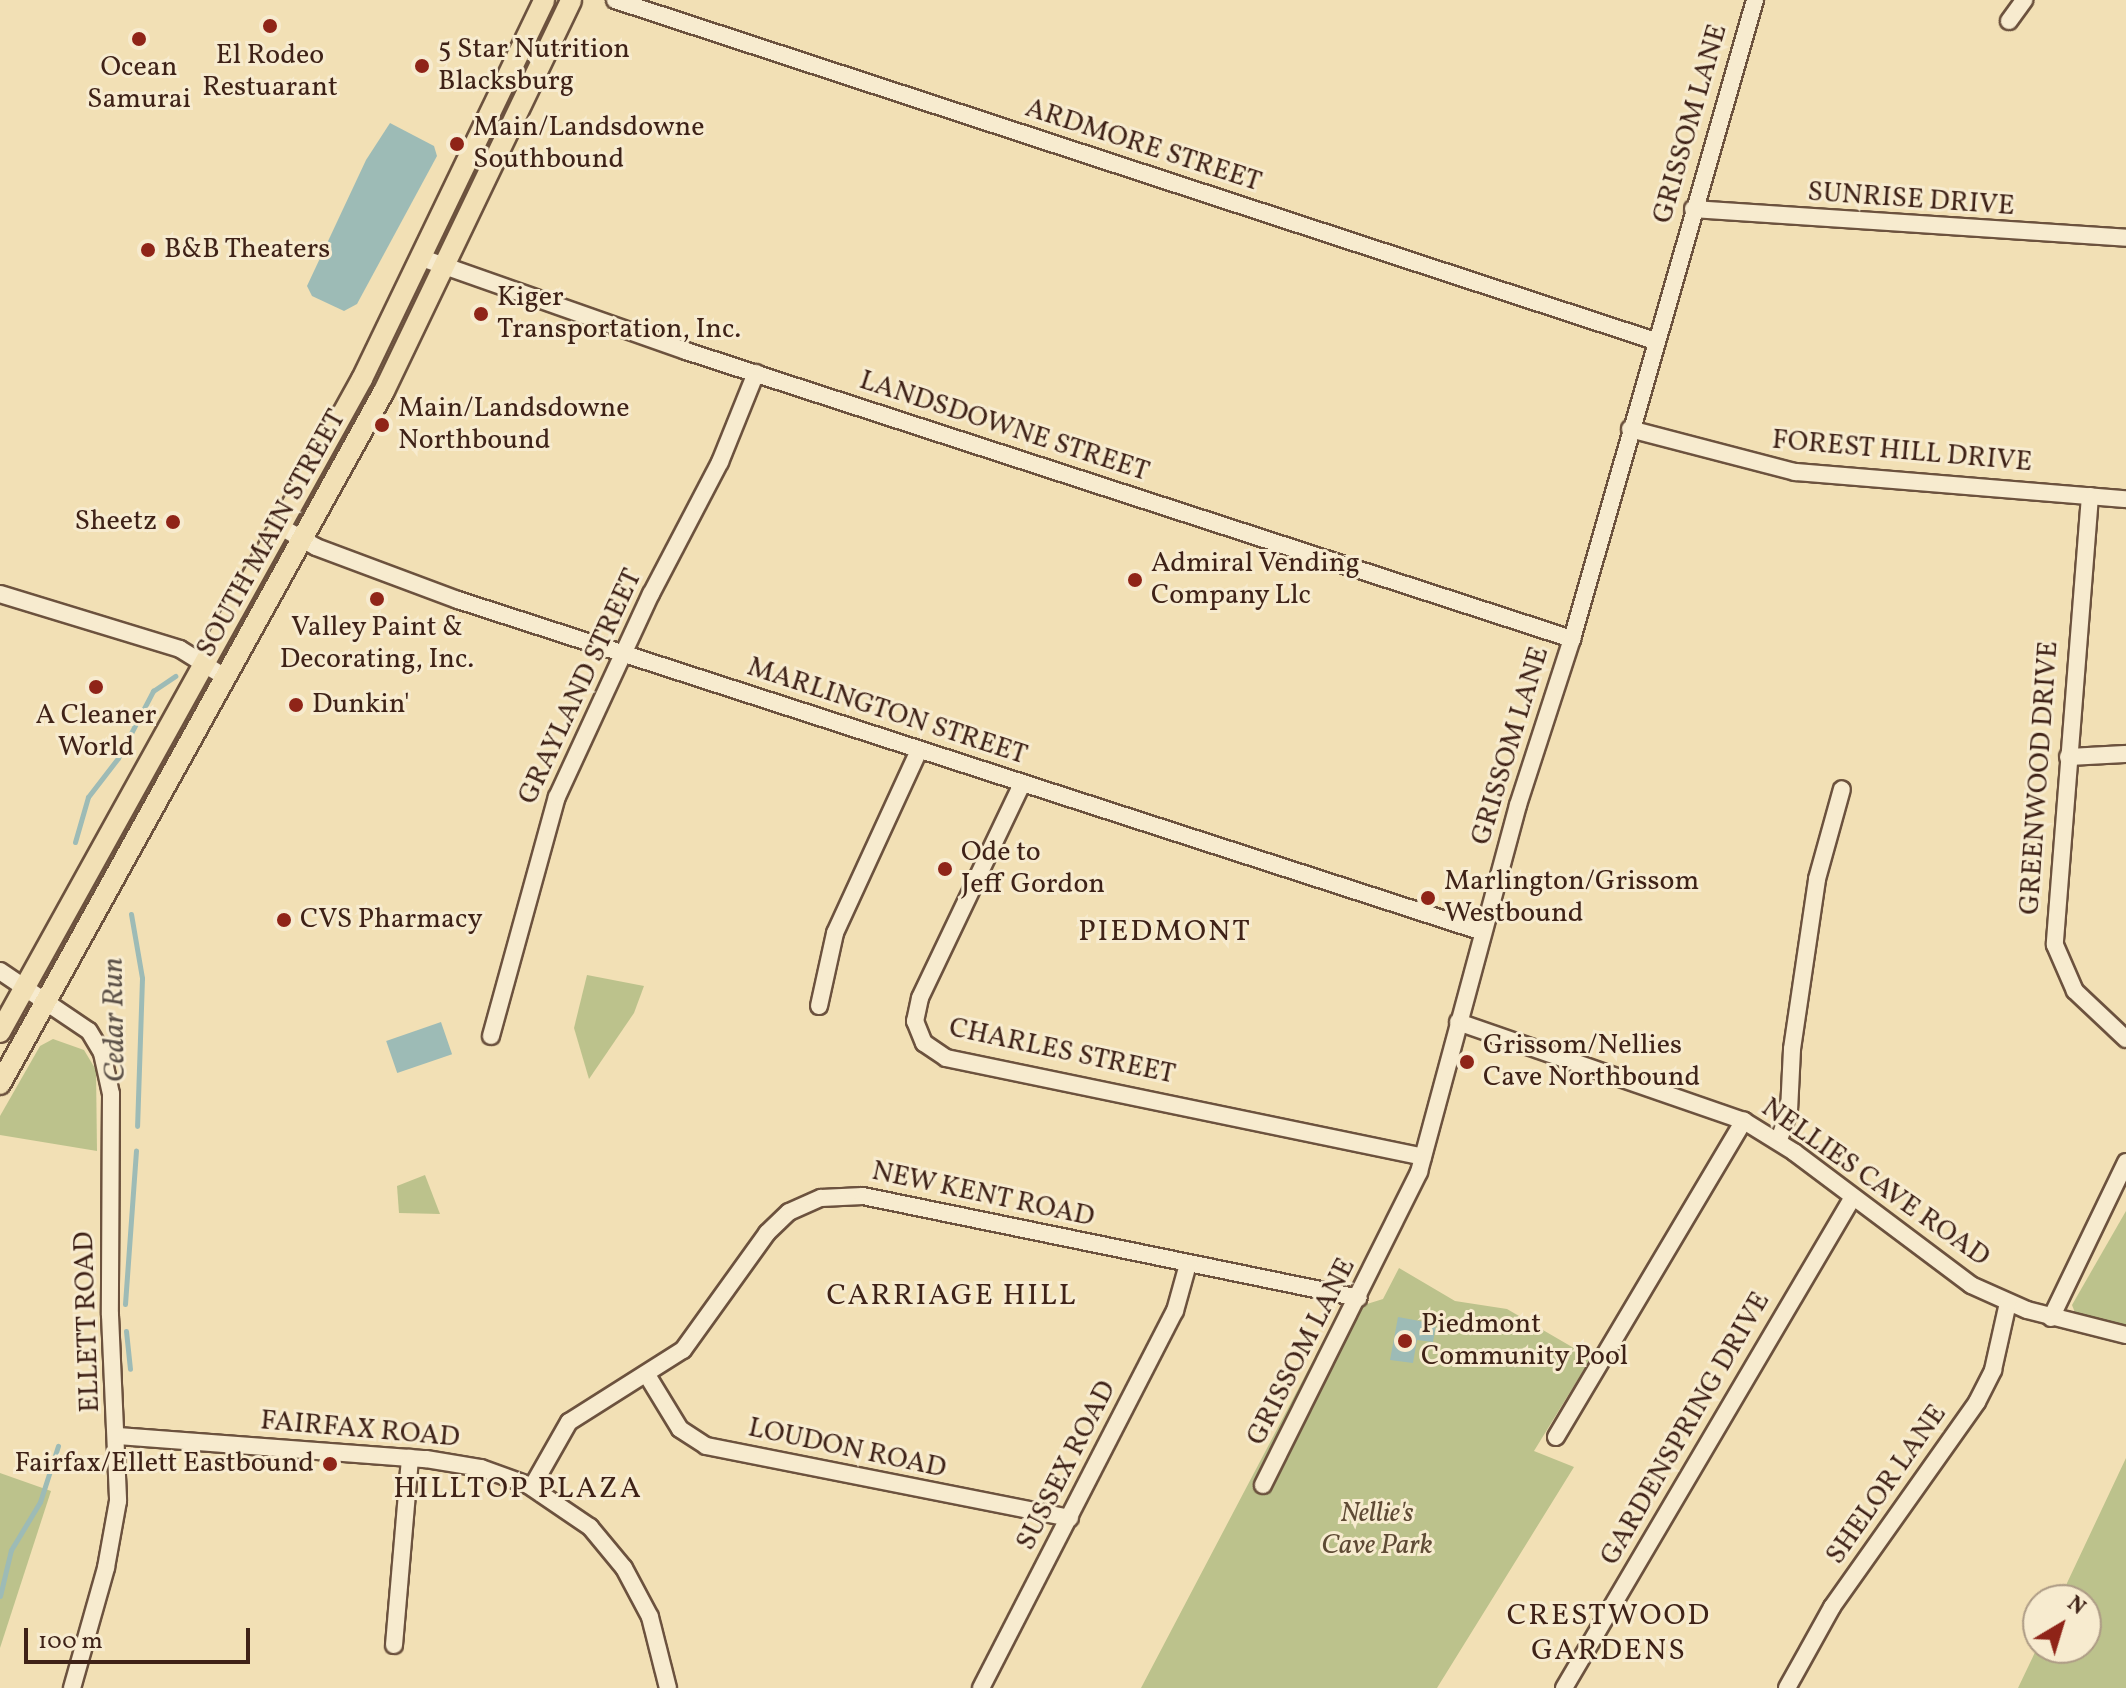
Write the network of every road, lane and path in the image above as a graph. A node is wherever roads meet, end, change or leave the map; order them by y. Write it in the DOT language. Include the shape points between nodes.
graph roads {
  1 [pos="544,0"];
  2 [pos="571,0"];
  3 [pos="615,0"];
  4 [pos="1755,0"];
  5 [pos="2024,0"];
  6 [pos="2009,21"];
  7 [pos="1693,209"];
  8 [pos="2126,238"];
  9 [pos="422,258"];
  10 [pos="445,267"];
  11 [pos="1655,341"];
  12 [pos="756,373"];
  13 [pos="1630,429"];
  14 [pos="2090,496"];
  15 [pos="2126,499"];
  16 [pos="281,527"];
  17 [pos="303,539"];
  18 [pos="0,594"];
  19 [pos="1572,639"];
  20 [pos="624,654"];
  21 [pos="205,664"];
  22 [pos="225,677"];
  23 [pos="919,750"];
  24 [pos="2126,754"];
  25 [pos="2068,757"];
  26 [pos="1022,784"];
  27 [pos="1842,789"];
  28 [pos="1483,932"];
  29 [pos="0,971"];
  30 [pos="26,985"];
  31 [pos="47,998"];
  32 [pos="819,1006"];
  33 [pos="1458,1022"];
  34 [pos="0,1032"];
  35 [pos="491,1036"];
  36 [pos="2126,1039"];
  37 [pos="0,1084"];
  38 [pos="1744,1121"];
  39 [pos="1779,1140"];
  40 [pos="1423,1157"];
  41 [pos="2126,1162"];
  42 [pos="1853,1197"];
  43 [pos="1188,1264"];
  44 [pos="1359,1298"];
  45 [pos="2008,1303"];
  46 [pos="2051,1318"];
  47 [pos="2126,1335"];
  48 [pos="647,1375"];
  49 [pos="118,1436"];
  50 [pos="1556,1437"];
  51 [pos="410,1458"];
  52 [pos="1263,1485"];
  53 [pos="532,1487"];
  54 [pos="1070,1518"];
  55 [pos="394,1645"];
  56 [pos="72,1688"];
  57 [pos="668,1688"];
  58 [pos="981,1688"];
  59 [pos="1564,1688"];
  60 [pos="1787,1688"];
  1 -- 9 [label="main road, SOUTH MAIN STREET"];
  2 -- 10 [label="main road, SOUTH MAIN STREET"];
  3 -- 11 [label="street, ARDMORE STREET"];
  4 -- 7 [label="street, GRISSOM LANE"];
  5 -- 6 [label="street"];
  7 -- 8 [label="street, SUNRISE DRIVE"];
  7 -- 11 [label="street, GRISSOM LANE"];
  9 -- 10 [label="street, LANDSDOWNE STREET"];
  9 -- 16 [label="main road, SOUTH MAIN STREET"];
  10 -- 12 [label="street, LANDSDOWNE STREET"];
  10 -- 17 [label="main road, SOUTH MAIN STREET"];
  11 -- 13 [label="street, GRISSOM LANE"];
  12 -- 19 [label="street, LANDSDOWNE STREET"];
  12 -- 20 [label="street, GRAYLAND STREET" via="720,462"];
  13 -- 14 [label="street, FOREST HILL DRIVE" via="1795,472"];
  13 -- 19 [label="street, GRISSOM LANE"];
  14 -- 15 [label="street, FOREST HILL DRIVE"];
  14 -- 25 [label="street, GREENWOOD DRIVE"];
  16 -- 17 [label="street, MARLINGTON STREET"];
  16 -- 21 [label="main road, SOUTH MAIN STREET"];
  17 -- 20 [label="street, MARLINGTON STREET" via="458,600"];
  17 -- 22 [label="main road, SOUTH MAIN STREET"];
  18 -- 21 [label="street" via="180,649"];
  19 -- 28 [label="street, GRISSOM LANE"];
  20 -- 23 [label="street, MARLINGTON STREET"];
  20 -- 35 [label="street, GRAYLAND STREET" via="552,809"];
  21 -- 22 [label="street"];
  21 -- 30 [label="main road, SOUTH MAIN STREET"];
  22 -- 31 [label="main road, SOUTH MAIN STREET"];
  23 -- 26 [label="street, MARLINGTON STREET"];
  23 -- 32 [label="street" via="835,933"];
  24 -- 25 [label="street"];
  25 -- 36 [label="street, GREENWOOD DRIVE" via="2057,956 2075,991"];
  26 -- 28 [label="street, MARLINGTON STREET"];
  26 -- 40 [label="street, CHARLES STREET" via="920,998 915,1021 924,1043 946,1058"];
  27 -- 39 [label="street" via="1817,879 1792,1049 1789,1111"];
  28 -- 33 [label="street, GRISSOM LANE"];
  29 -- 30 [label="street, ELLETT ROAD"];
  30 -- 31 [label="street, ELLETT ROAD"];
  30 -- 34 [label="main road, SOUTH MAIN STREET"];
  31 -- 37 [label="main road, SOUTH MAIN STREET"];
  31 -- 49 [label="street, ELLETT ROAD" via="89,1031 107,1069 112,1138 110,1315"];
  33 -- 38 [label="street, NELLIES CAVE ROAD"];
  33 -- 40 [label="street, GRISSOM LANE"];
  38 -- 39 [label="street, NELLIES CAVE ROAD"];
  38 -- 50 [label="street"];
  39 -- 42 [label="street, NELLIES CAVE ROAD"];
  40 -- 44 [label="street, GRISSOM LANE"];
  41 -- 46 [label="street"];
  42 -- 45 [label="street, NELLIES CAVE ROAD" via="1948,1270"];
  42 -- 59 [label="street, GARDENSPRING DRIVE"];
  43 -- 44 [label="street, NEW KENT ROAD"];
  43 -- 48 [label="street, NEW KENT ROAD" via="863,1196 821,1198 777,1222 696,1336"];
  43 -- 54 [label="street, SUSSEX ROAD" via="1175,1311"];
  44 -- 52 [label="street, GRISSOM LANE"];
  45 -- 46 [label="street, NELLIES CAVE ROAD"];
  45 -- 60 [label="street, SHELOR LANE" via="1993,1370 1977,1402 1832,1607"];
  46 -- 47 [label="street, NELLIES CAVE ROAD"];
  48 -- 53 [label="street, NEW KENT ROAD" via="569,1422"];
  48 -- 54 [label="street, LOUDON ROAD" via="680,1429 706,1446"];
  49 -- 51 [label="street, FAIRFAX ROAD"];
  49 -- 56 [label="street, ELLETT ROAD" via="114,1527"];
  51 -- 53 [label="street, FAIRFAX ROAD" via="481,1468"];
  51 -- 55 [label="street"];
  53 -- 57 [label="street, FAIRFAX ROAD" via="590,1527 624,1568 650,1617"];
  54 -- 58 [label="street, SUSSEX ROAD"];
}
